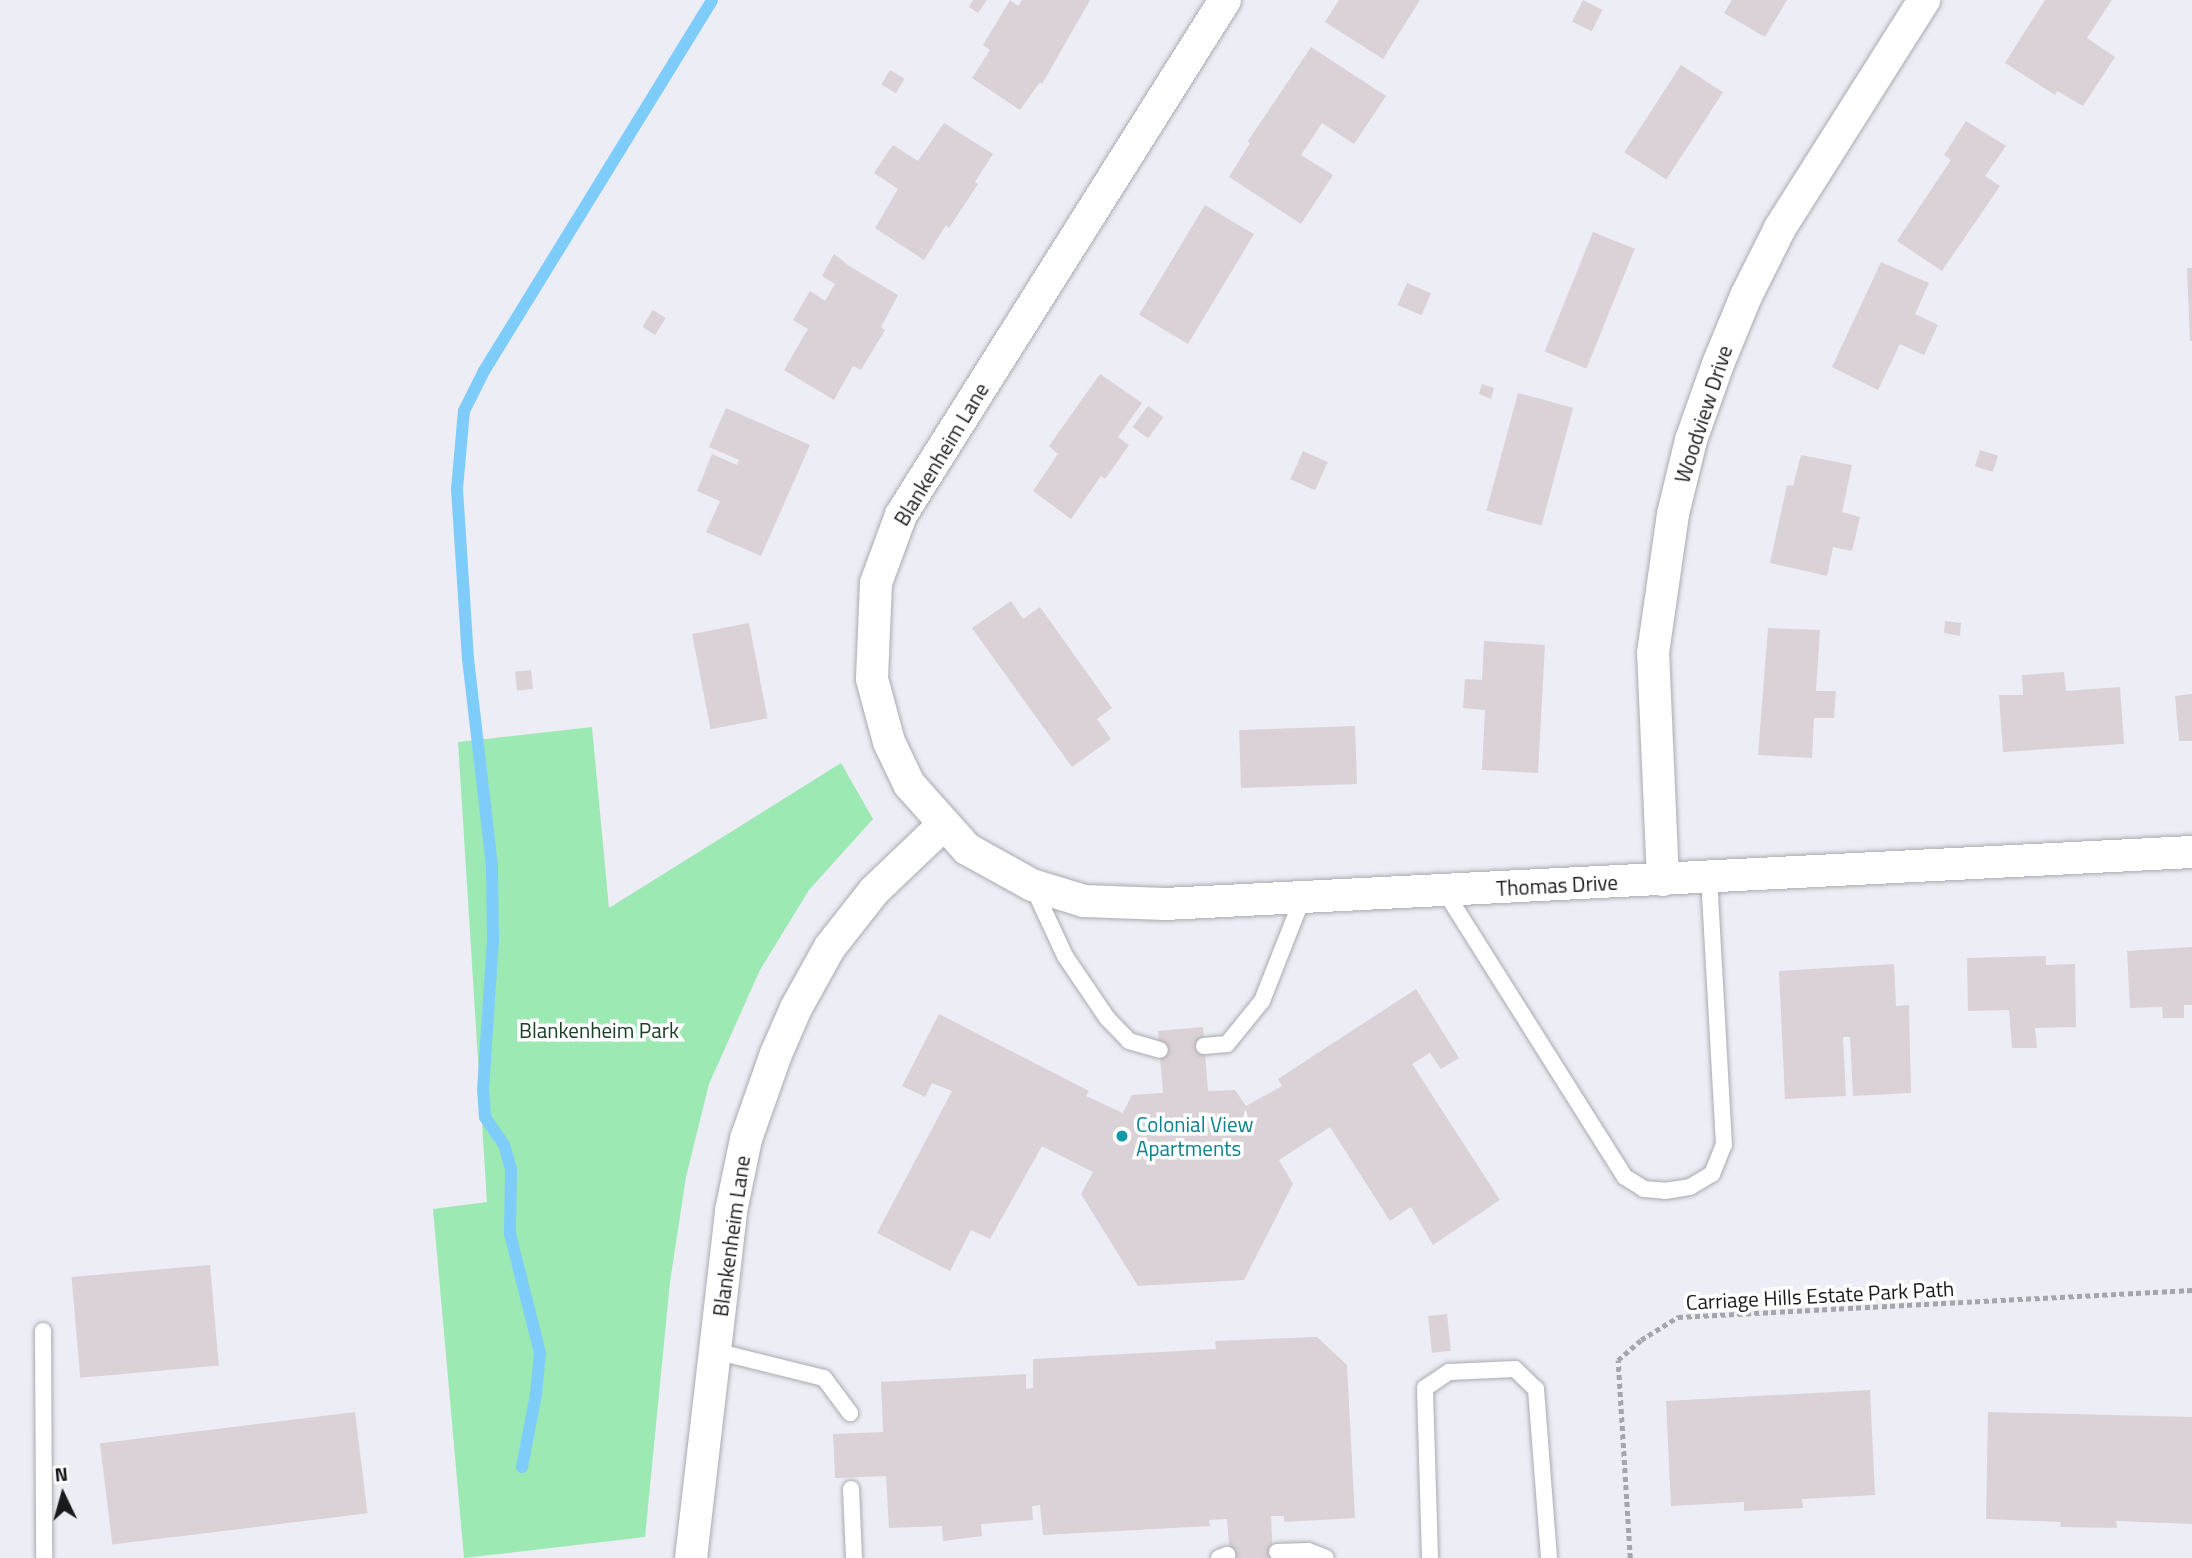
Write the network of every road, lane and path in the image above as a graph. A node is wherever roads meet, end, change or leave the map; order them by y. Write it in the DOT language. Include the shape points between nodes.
graph roads {
  1 [pos="1225,0"];
  2 [pos="1924,0"];
  3 [pos="943,825"];
  4 [pos="2192,852"];
  5 [pos="1709,878"];
  6 [pos="1663,880"];
  7 [pos="1032,885"];
  8 [pos="1444,890"];
  9 [pos="1303,897"];
  10 [pos="1204,1046"];
  11 [pos="1160,1050"];
  12 [pos="2192,1290"];
  13 [pos="43,1331"];
  14 [pos="715,1351"];
  15 [pos="850,1413"];
  16 [pos="851,1489"];
  17 [pos="1277,1552"];
  18 [pos="44,1558"];
  19 [pos="691,1558"];
  20 [pos="854,1558"];
  21 [pos="1326,1558"];
  22 [pos="1430,1558"];
  23 [pos="1549,1558"];
  24 [pos="1630,1558"];
  1 -- 3 [label="street, Blankenheim Lane" via="901,515 876,583 872,679 889,742 909,783"];
  2 -- 6 [label="street, Woodview Drive" via="1780,228 1732,330 1691,440 1673,514 1653,653"];
  3 -- 7 [label="street, Thomas Drive" via="967,849"];
  3 -- 14 [label="street, Blankenheim Lane" via="874,891 830,947 776,1054 746,1139 731,1211"];
  4 -- 5 [label="street, Thomas Drive"];
  5 -- 6 [label="street, Thomas Drive"];
  5 -- 8 [label="lane" via="1724,1145 1712,1174 1689,1187 1665,1191 1644,1189 1625,1177"];
  6 -- 8 [label="street, Thomas Drive"];
  7 -- 9 [label="street, Thomas Drive" via="1084,901 1165,904"];
  7 -- 11 [label="lane" via="1065,956 1107,1017 1129,1041"];
  8 -- 9 [label="street, Thomas Drive"];
  9 -- 10 [label="lane" via="1262,1001 1227,1044"];
  12 -- 24 [label="path, Carriage Hills Estate Park Path" via="1678,1317 1618,1360"];
  13 -- 18 [label="lane"];
  14 -- 15 [label="lane" via="824,1378"];
  14 -- 19 [label="street, Blankenheim Lane"];
  16 -- 20 [label="lane"];
  17 -- 21 [label="lane" via="1308,1551"];
  22 -- 23 [label="lane" via="1425,1388 1449,1372 1515,1369 1536,1389"];
}
